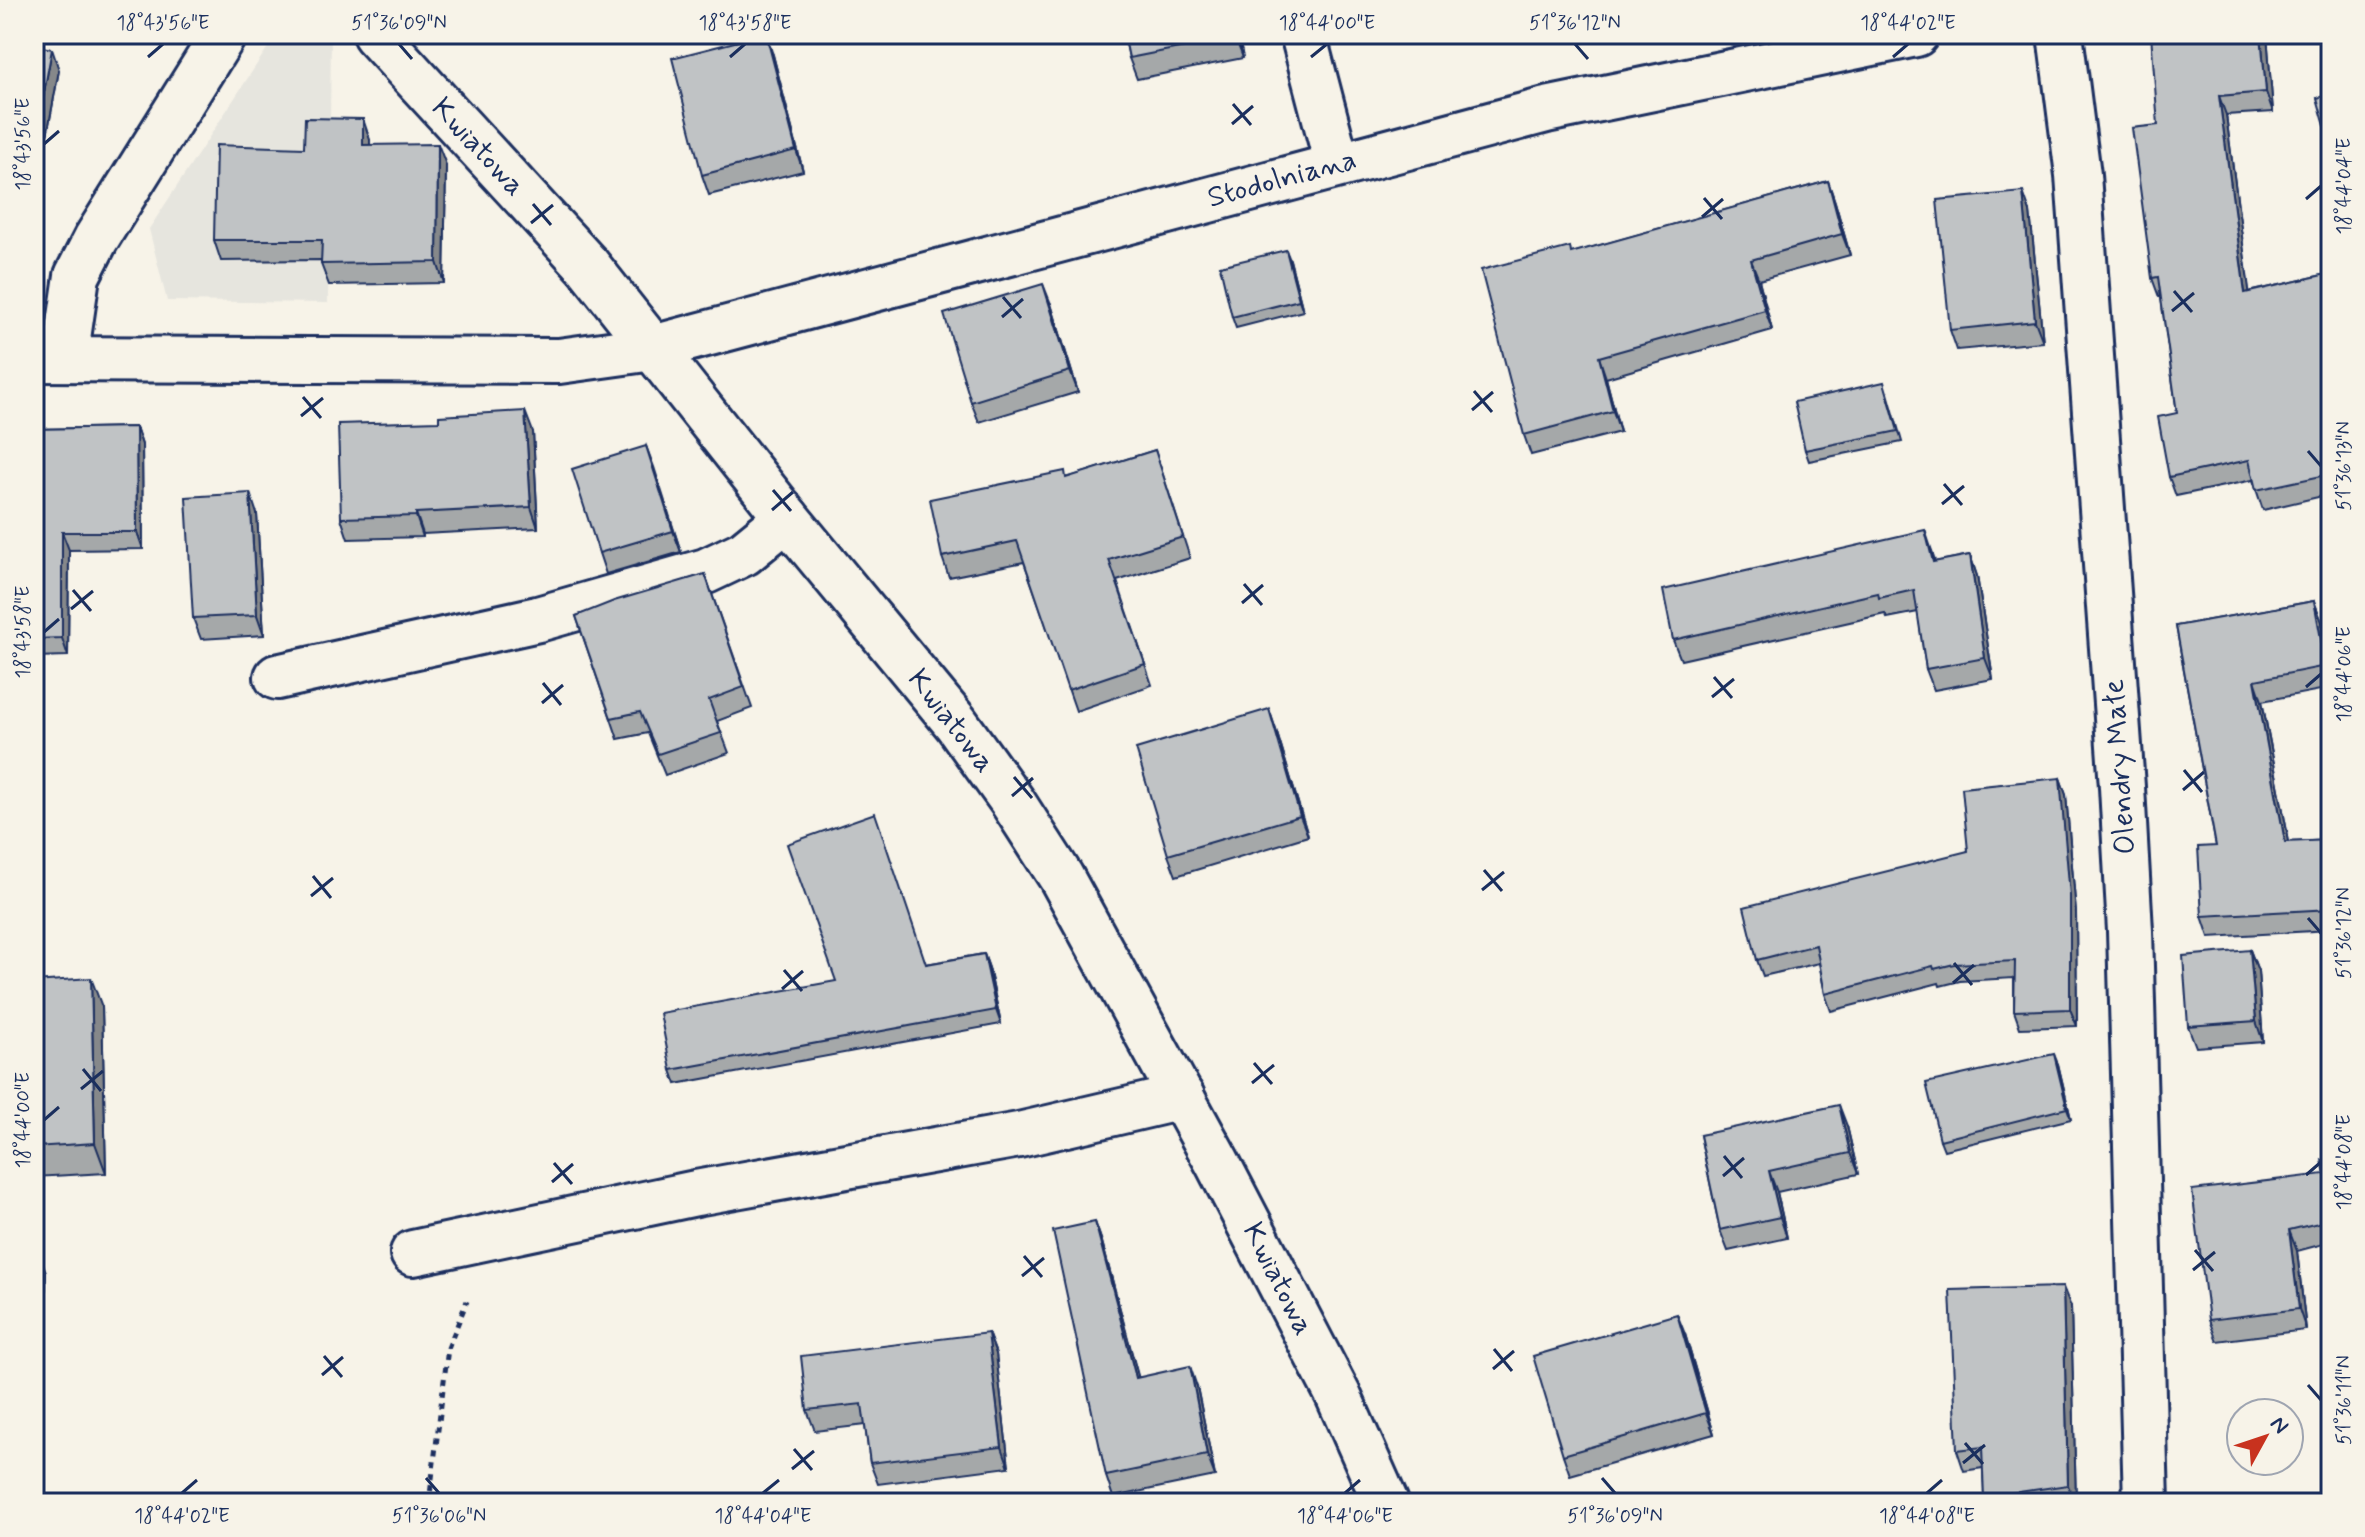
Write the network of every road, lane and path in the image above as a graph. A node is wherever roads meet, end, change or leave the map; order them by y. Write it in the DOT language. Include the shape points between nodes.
graph roads {
  1 [pos="224,34"];
  2 [pos="375,34"];
  3 [pos="1303,34"];
  4 [pos="1916,34"];
  5 [pos="2060,34"];
  6 [pos="1337,164"];
  7 [pos="653,348"];
  8 [pos="50,359"];
  9 [pos="787,518"];
  10 [pos="277,677"];
  11 [pos="1182,1097"];
  12 [pos="494,1236"];
  13 [pos="413,1253"];
  14 [pos="429,1503"];
  15 [pos="1386,1503"];
  16 [pos="2146,1503"];
  1 -- 8 [label="street" via="96,239 77,276"];
  2 -- 7 [label="street, Kwiatowa" via="588,266"];
  3 -- 6 [label="street"];
  4 -- 6 [label="street, Stodolniana" via="1546,110"];
  5 -- 16 [label="street, Olendry Małe" via="2078,175 2125,845"];
  6 -- 7 [label="street, Stodolniana"];
  7 -- 8 [label="street, Stodolniana" via="559,361"];
  7 -- 9 [label="street, Kwiatowa"];
  9 -- 10 [label="street" via="744,553 706,571 538,619"];
  9 -- 11 [label="street, Kwiatowa" via="956,723 1012,801 1061,877"];
  11 -- 12 [label="street" via="1019,1135 696,1193"];
  11 -- 15 [label="street, Kwiatowa" via="1338,1395"];
  12 -- 13 [label="street"];
  12 -- 14 [label="path" via="448,1348"];
}
